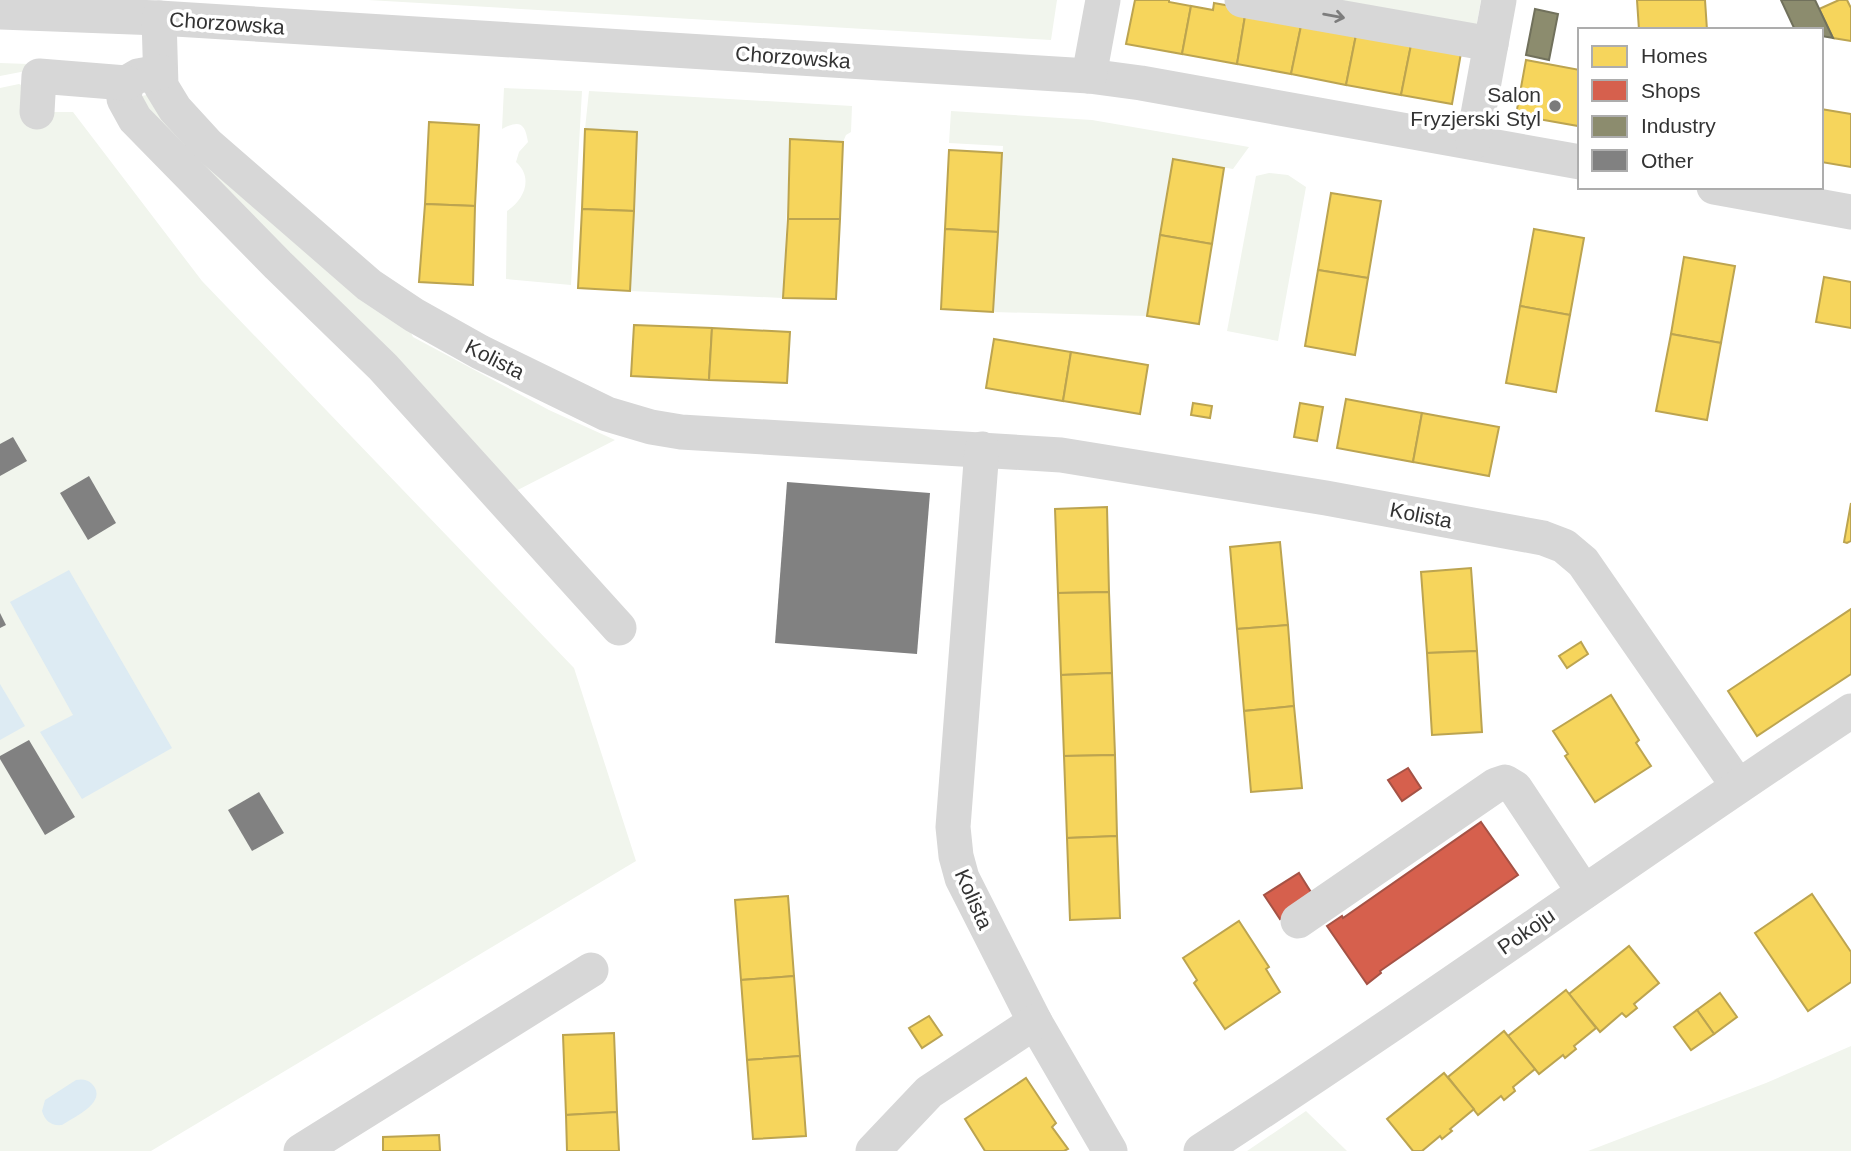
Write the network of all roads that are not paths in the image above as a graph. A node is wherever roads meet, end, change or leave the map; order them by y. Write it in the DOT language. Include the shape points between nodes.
graph roads {
  1 [pos="1103,0"];
  2 [pos="1242,0"];
  3 [pos="1499,0"];
  4 [pos="0,12"];
  5 [pos="159,19"];
  6 [pos="1491,44"];
  7 [pos="160,72"];
  8 [pos="1089,76"];
  9 [pos="126,83"];
  10 [pos="37,112"];
  11 [pos="1474,142"];
  12 [pos="1578,162"];
  13 [pos="1725,189"];
  14 [pos="1851,212"];
  15 [pos="982,449"];
  16 [pos="619,628"];
  17 [pos="1851,711"];
  18 [pos="1738,786"];
  19 [pos="1584,892"];
  20 [pos="1298,921"];
  21 [pos="592,970"];
  22 [pos="1035,1023"];
  23 [pos="301,1151"];
  24 [pos="873,1151"];
  25 [pos="1110,1151"];
  26 [pos="1201,1151"];
  1 -- 8 [label="street"];
  2 -- 6 [label="street, one-way"];
  3 -- 6 [label="street"];
  4 -- 5 [label="street, Chorzowska"];
  5 -- 7 [label="street, Kolista"];
  5 -- 8 [label="street, Chorzowska"];
  6 -- 11 [label="street"];
  7 -- 9 [label="street"];
  7 -- 15 [label="street, Kolista" via="161,86 175,109 208,145 369,285 480,352 607,414 681,432"];
  8 -- 11 [label="street, Chorzowska"];
  9 -- 10 [label="street" via="39,76"];
  9 -- 16 [label="street" via="124,99 135,119 383,367"];
  11 -- 12 [label="street, Chorzowska"];
  13 -- 14 [label="street"];
  15 -- 18 [label="street, Kolista" via="1061,455 1326,498 1543,538 1564,546 1583,562"];
  15 -- 22 [label="street, Kolista" via="953,827 961,878"];
  17 -- 18 [label="street, Pokoju"];
  18 -- 19 [label="street, Pokoju"];
  19 -- 20 [label="street" via="1515,788 1505,782"];
  19 -- 26 [label="street, Pokoju"];
  21 -- 23 [label="street"];
  22 -- 24 [label="street" via="929,1092"];
  22 -- 25 [label="street, Kolista"];
}
